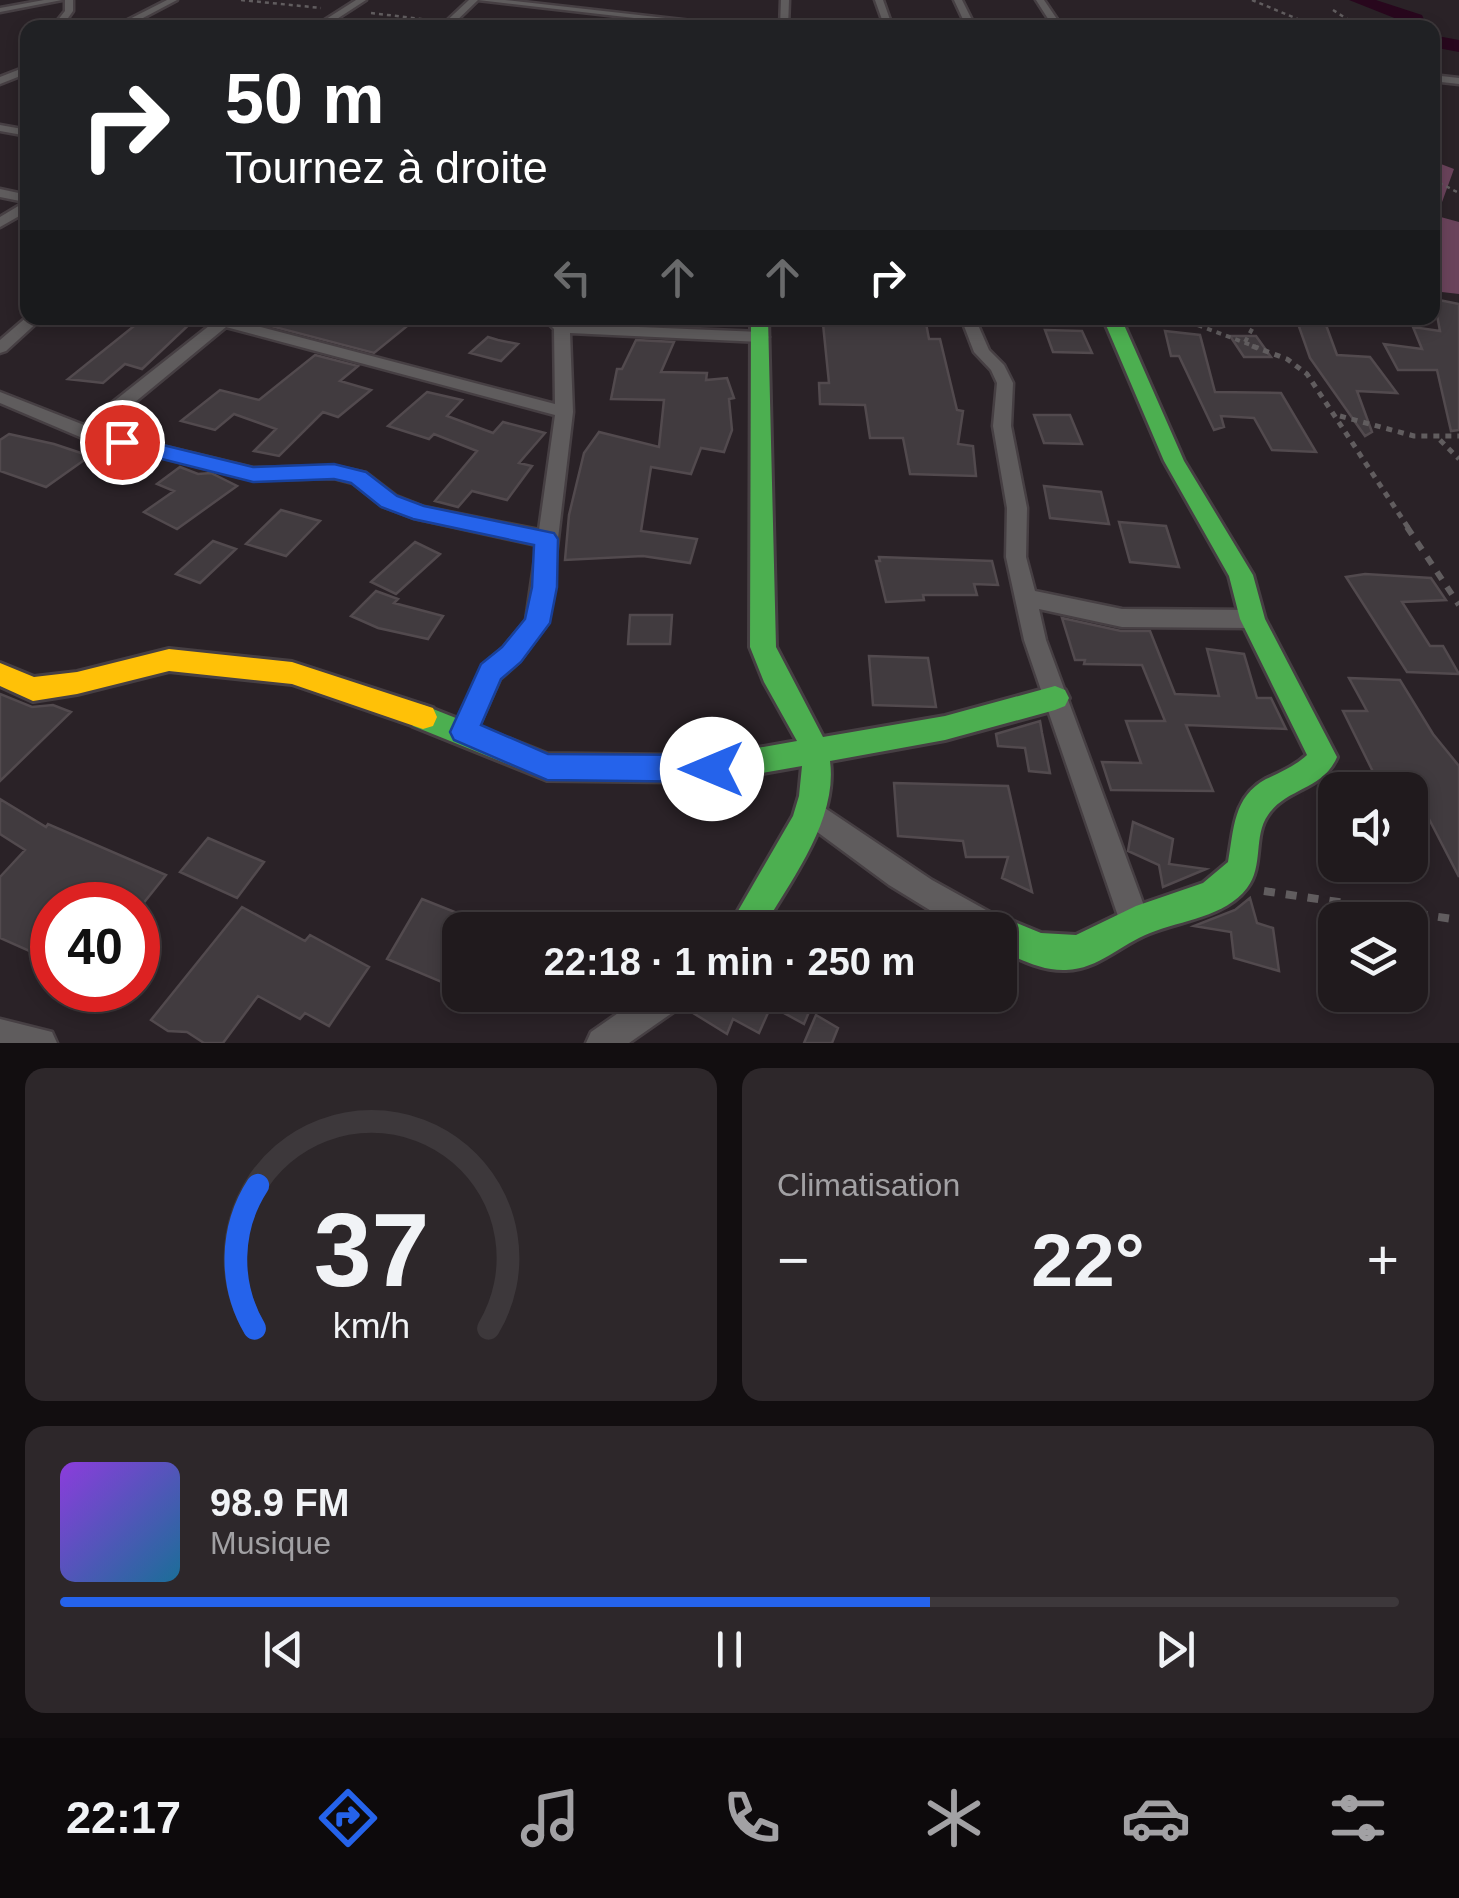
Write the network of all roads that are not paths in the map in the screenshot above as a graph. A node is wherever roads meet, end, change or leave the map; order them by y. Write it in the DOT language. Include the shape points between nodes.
graph roads {
  1 [pos="58,0"];
  2 [pos="173,0"];
  3 [pos="362,0"];
  4 [pos="474,0"];
  5 [pos="482,0"];
  6 [pos="0,10"];
  7 [pos="132,20"];
  8 [pos="329,20"];
  9 [pos="452,20"];
  10 [pos="673,20"];
  11 [pos="26,325"];
  12 [pos="220,325"];
  13 [pos="244,325"];
  14 [pos="556,325"];
  15 [pos="658,325"];
  16 [pos="971,325"];
  17 [pos="1115,325"];
  18 [pos="760,327"];
  19 [pos="0,348"];
  20 [pos="0,397"];
  21 [pos="564,412"];
  22 [pos="86,433"];
  23 [pos="546,539"];
  24 [pos="1026,598"];
  25 [pos="1254,619"];
  26 [pos="0,674"];
  27 [pos="1055,698"];
  28 [pos="464,732"];
  29 [pos="816,754"];
  30 [pos="810,811"];
  31 [pos="754,912"];
  32 [pos="956,912"];
  33 [pos="1135,922"];
  34 [pos="1017,941"];
  35 [pos="647,1012"];
  36 [pos="0,1035"];
  37 [pos="41,1043"];
  38 [pos="602,1043"];
  1 -- 6 [label="street"];
  2 -- 7 [label="street"];
  3 -- 8 [label="street"];
  4 -- 9 [label="street"];
  5 -- 10 [label="street"];
  11 -- 19 [label="street"];
  12 -- 22 [label="street"];
  13 -- 21 [label="street"];
  14 -- 21 [label="street"];
  15 -- 18 [label="street"];
  16 -- 24 [label="street" via="1005,383 1002,426"];
  17 -- 25 [label="street" via="1174,461 1240,575"];
  18 -- 29 [label="street" via="763,647 767,671"];
  20 -- 22 [label="street"];
  21 -- 23 [label="street"];
  22 -- 23 [label="street" via="253,474 334,472 421,513"];
  23 -- 28 [label="street" via="537,623 490,672"];
  24 -- 25 [label="street" via="1122,618"];
  24 -- 27 [label="street"];
  25 -- 33 [label="street" via="1323,757 1318,770 1254,806 1243,862 1230,886"];
  26 -- 28 [label="street" via="33,689 168,660 206,662 292,673"];
  27 -- 29 [label="street"];
  27 -- 33 [label="street"];
  28 -- 29 [label="street" via="547,767 712,769"];
  29 -- 30 [label="street"];
  30 -- 31 [label="street"];
  30 -- 32 [label="street"];
  33 -- 34 [label="street" via="1083,952 1058,954"];
  35 -- 38 [label="street"];
  36 -- 37 [label="street"];
}
